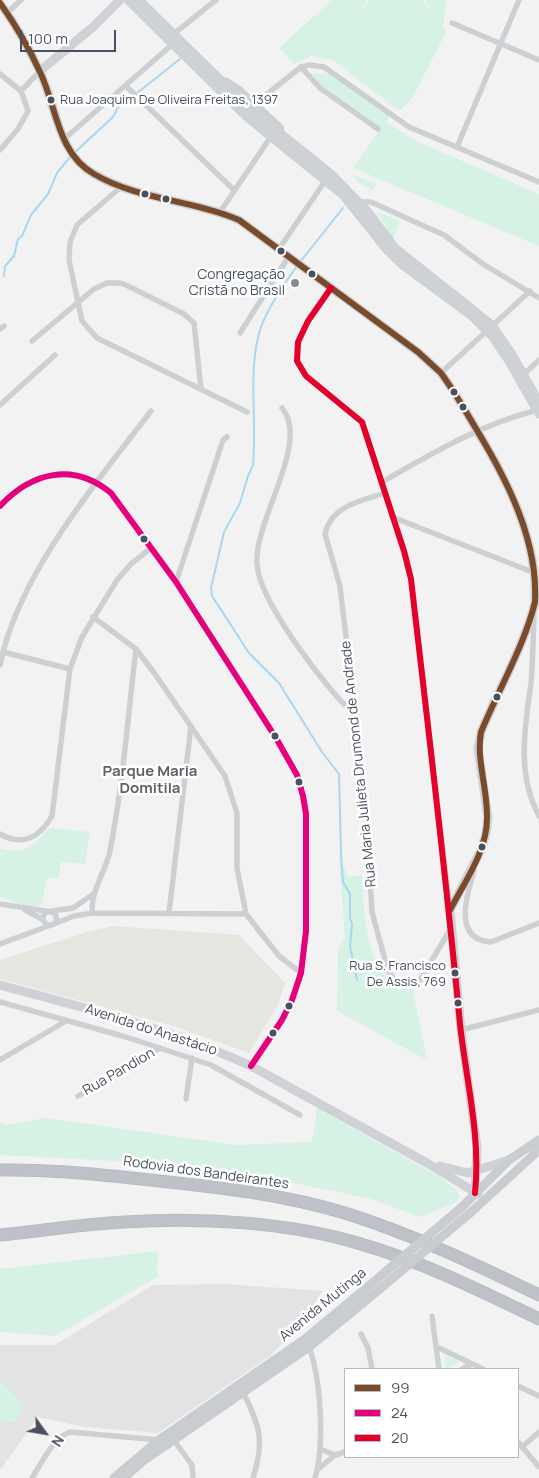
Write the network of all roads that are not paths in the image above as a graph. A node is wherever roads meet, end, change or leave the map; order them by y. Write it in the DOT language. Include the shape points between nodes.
graph roads {
  1 [pos="21,0"];
  2 [pos="120,0"];
  3 [pos="128,0"];
  4 [pos="139,0"];
  5 [pos="216,0"];
  6 [pos="519,0"];
  7 [pos="0,3"];
  8 [pos="7,13"];
  9 [pos="452,23"];
  10 [pos="173,39"];
  11 [pos="501,44"];
  12 [pos="539,60"];
  13 [pos="301,67"];
  14 [pos="40,72"];
  15 [pos="0,74"];
  16 [pos="221,82"];
  17 [pos="128,88"];
  18 [pos="21,91"];
  19 [pos="256,103"];
  20 [pos="378,129"];
  21 [pos="276,135"];
  22 [pos="64,142"];
  23 [pos="457,146"];
  24 [pos="0,150"];
  25 [pos="328,177"];
  26 [pos="539,182"];
  27 [pos="121,186"];
  28 [pos="234,190"];
  29 [pos="354,202"];
  30 [pos="220,212"];
  31 [pos="280,249"];
  32 [pos="292,258"];
  33 [pos="331,288"];
  34 [pos="530,291"];
  35 [pos="539,298"];
  36 [pos="77,303"];
  37 [pos="489,328"];
  38 [pos="240,333"];
  39 [pos="32,341"];
  40 [pos="55,354"];
  41 [pos="539,360"];
  42 [pos="441,373"];
  43 [pos="521,377"];
  44 [pos="201,389"];
  45 [pos="0,406"];
  46 [pos="282,408"];
  47 [pos="538,409"];
  48 [pos="151,411"];
  49 [pos="247,412"];
  50 [pos="478,432"];
  51 [pos="227,437"];
  52 [pos="98,482"];
  53 [pos="382,482"];
  54 [pos="385,493"];
  55 [pos="0,506"];
  56 [pos="392,517"];
  57 [pos="151,548"];
  58 [pos="538,575"];
  59 [pos="176,582"];
  60 [pos="534,602"];
  61 [pos="93,617"];
  62 [pos="136,649"];
  63 [pos="2,652"];
  64 [pos="0,665"];
  65 [pos="70,669"];
  66 [pos="355,714"];
  67 [pos="191,726"];
  68 [pos="539,816"];
  69 [pos="0,834"];
  70 [pos="480,852"];
  71 [pos="95,893"];
  72 [pos="0,904"];
  73 [pos="21,908"];
  74 [pos="74,908"];
  75 [pos="450,910"];
  76 [pos="49,911"];
  77 [pos="93,913"];
  78 [pos="169,913"];
  79 [pos="84,914"];
  80 [pos="246,914"];
  81 [pos="42,920"];
  82 [pos="539,923"];
  83 [pos="53,924"];
  84 [pos="451,927"];
  85 [pos="30,933"];
  86 [pos="0,944"];
  87 [pos="301,973"];
  88 [pos="0,985"];
  89 [pos="0,1002"];
  90 [pos="539,1010"];
  91 [pos="66,1021"];
  92 [pos="461,1030"];
  93 [pos="160,1048"];
  94 [pos="192,1058"];
  95 [pos="0,1060"];
  96 [pos="251,1066"];
  97 [pos="78,1096"];
  98 [pos="186,1099"];
  99 [pos="300,1115"];
  100 [pos="539,1140"];
  101 [pos="539,1150"];
  102 [pos="509,1160"];
  103 [pos="427,1162"];
  104 [pos="477,1169"];
  105 [pos="0,1170"];
  106 [pos="500,1184"];
  107 [pos="475,1193"];
  108 [pos="486,1198"];
  109 [pos="466,1210"];
  110 [pos="0,1236"];
  111 [pos="539,1295"];
  112 [pos="432,1316"];
  113 [pos="539,1319"];
  114 [pos="361,1334"];
  115 [pos="307,1343"];
  116 [pos="437,1347"];
  117 [pos="472,1364"];
  118 [pos="372,1368"];
  119 [pos="439,1368"];
  120 [pos="464,1368"];
  121 [pos="481,1368"];
  122 [pos="251,1378"];
  123 [pos="519,1386"];
  124 [pos="244,1392"];
  125 [pos="539,1396"];
  126 [pos="539,1432"];
  127 [pos="175,1439"];
  128 [pos="159,1440"];
  129 [pos="520,1444"];
  130 [pos="320,1449"];
  131 [pos="344,1452"];
  132 [pos="334,1456"];
  133 [pos="539,1467"];
  134 [pos="317,1470"];
  135 [pos="32,1478"];
  136 [pos="114,1478"];
  137 [pos="124,1478"];
  138 [pos="193,1478"];
  139 [pos="253,1478"];
  140 [pos="315,1478"];
  1 -- 8 [label="street"];
  2 -- 14 [label="street"];
  3 -- 10 [label="street"];
  4 -- 10 [label="street"];
  5 -- 10 [label="street"];
  6 -- 11 [label="street"];
  7 -- 8 [label="street"];
  8 -- 14 [label="street"];
  9 -- 11 [label="street"];
  10 -- 16 [label="street"];
  10 -- 17 [label="street"];
  10 -- 21 [label="street" via="248,118"];
  11 -- 12 [label="street"];
  11 -- 23 [label="street"];
  13 -- 19 [label="street"];
  13 -- 20 [label="street" via="320,88"];
  13 -- 23 [label="street" via="324,67 403,124"];
  14 -- 18 [label="street"];
  14 -- 22 [label="street"];
  15 -- 18 [label="street"];
  16 -- 19 [label="street" via="231,82"];
  16 -- 21 [label="street"];
  17 -- 22 [label="street"];
  17 -- 28 [label="street"];
  18 -- 24 [label="street" via="28,107 27,116"];
  19 -- 21 [label="street" via="281,128"];
  21 -- 25 [label="street"];
  21 -- 28 [label="street"];
  22 -- 27 [label="street" via="77,161 92,174"];
  23 -- 26 [label="street"];
  25 -- 29 [label="street"];
  25 -- 31 [label="street"];
  27 -- 30 [label="street"];
  27 -- 36 [label="street" via="85,217 73,232 69,260"];
  28 -- 30 [label="street"];
  29 -- 34 [label="street" via="370,202 444,236 483,264"];
  29 -- 37 [label="street" via="395,248"];
  30 -- 31 [label="street" via="245,224"];
  31 -- 32 [label="street"];
  32 -- 33 [label="street"];
  32 -- 38 [label="street"];
  33 -- 42 [label="street" via="418,352"];
  33 -- 53 [label="street" via="298,342 298,361 306,376 362,422"];
  34 -- 35 [label="street"];
  34 -- 37 [label="street"];
  36 -- 39 [label="street"];
  36 -- 44 [label="street" via="82,321 97,338"];
  36 -- 44 [label="street" via="107,283 121,284 190,318 195,327"];
  37 -- 42 [label="street"];
  37 -- 43 [label="street"];
  40 -- 45 [label="street"];
  41 -- 43 [label="street"];
  42 -- 50 [label="street"];
  43 -- 47 [label="street"];
  44 -- 49 [label="street"];
  46 -- 66 [label="street" via="290,422 291,442 257,548 260,583 271,605 327,685"];
  47 -- 50 [label="street"];
  48 -- 52 [label="street"];
  50 -- 53 [label="street"];
  50 -- 58 [label="street" via="524,511 537,550"];
  51 -- 59 [label="street" via="223,440"];
  52 -- 55 [label="street" via="67,473 34,480 13,492"];
  52 -- 57 [label="street" via="111,493"];
  52 -- 63 [label="street" via="33,581 10,626"];
  53 -- 54 [label="street"];
  54 -- 56 [label="street"];
  54 -- 66 [label="street, Rua Maria Julieta Drumond de Andrade" via="336,512 325,534 340,586"];
  56 -- 58 [label="street"];
  56 -- 75 [label="street" via="411,579"];
  57 -- 59 [label="street"];
  57 -- 61 [label="street" via="117,580"];
  58 -- 60 [label="street"];
  59 -- 87 [label="street" via="297,775 306,814 306,931"];
  60 -- 68 [label="street" via="531,680 523,755 527,784"];
  60 -- 70 [label="street" via="481,732 478,749 488,818"];
  61 -- 62 [label="street"];
  61 -- 65 [label="street"];
  62 -- 67 [label="street"];
  62 -- 71 [label="street" via="117,814 107,866"];
  63 -- 64 [label="street"];
  63 -- 65 [label="street"];
  65 -- 69 [label="street" via="52,816 36,836 22,841"];
  66 -- 84 [label="street, Rua Maria Julieta Drumond de Andrade" via="370,852 372,912 388,971 394,979 408,985 419,982"];
  67 -- 78 [label="street"];
  67 -- 80 [label="street" via="225,776 233,796 237,813 237,868"];
  70 -- 75 [label="street"];
  70 -- 82 [label="street" via="465,900 469,933 484,942 491,942"];
  71 -- 74 [label="street"];
  71 -- 77 [label="street"];
  72 -- 73 [label="street"];
  73 -- 76 [label="street"];
  73 -- 81 [label="street"];
  74 -- 76 [label="street"];
  74 -- 79 [label="street"];
  75 -- 84 [label="street"];
  76 -- 81 [label="street"];
  76 -- 83 [label="street" via="57,916"];
  77 -- 78 [label="street"];
  77 -- 79 [label="street"];
  78 -- 80 [label="street"];
  79 -- 83 [label="street"];
  80 -- 87 [label="street" via="279,956"];
  81 -- 83 [label="street"];
  81 -- 85 [label="street"];
  83 -- 85 [label="street"];
  84 -- 92 [label="street"];
  85 -- 86 [label="street"];
  87 -- 96 [label="street" via="282,1020"];
  88 -- 96 [label="street, Avenida do Anastácio" via="167,1032"];
  89 -- 91 [label="street, Avenida do Anastácio"];
  90 -- 92 [label="street"];
  91 -- 93 [label="street, Avenida do Anastácio"];
  91 -- 95 [label="street"];
  92 -- 104 [label="street" via="477,1147"];
  93 -- 94 [label="street, Avenida do Anastácio"];
  93 -- 97 [label="street, Rua Pandion"];
  94 -- 98 [label="street"];
  94 -- 99 [label="street, Avenida do Anastácio" via="211,1065"];
  96 -- 103 [label="street, Avenida do Anastácio"];
  100 -- 102 [label="main road, Avenida Mutinga"];
  101 -- 106 [label="main road, Avenida Mutinga"];
  102 -- 104 [label="street, Avenida do Anastácio"];
  102 -- 106 [label="main road" via="510,1170"];
  102 -- 107 [label="main road, Avenida Mutinga"];
  103 -- 104 [label="street, Avenida do Anastácio" via="464,1173"];
  103 -- 107 [label="street, Avenida do Anastácio"];
  104 -- 107 [label="street"];
  105 -- 111 [label="highway, Rodovia dos Bandeirantes" via="94,1174 281,1197 348,1214 397,1232 452,1253"];
  106 -- 108 [label="main road, Avenida Mutinga"];
  107 -- 108 [label="street, Avenida do Anastácio"];
  107 -- 109 [label="main road, Avenida Mutinga"];
  108 -- 109 [label="main road, Avenida Mutinga"];
  109 -- 115 [label="main road, Avenida Mutinga, bridge"];
  110 -- 113 [label="highway" via="124,1222 204,1221 299,1229 360,1243 430,1267"];
  112 -- 116 [label="street"];
  114 -- 118 [label="street"];
  115 -- 122 [label="main road, Avenida Mutinga"];
  115 -- 124 [label="main road, Avenida Mutinga"];
  115 -- 130 [label="street" via="319,1401"];
  116 -- 117 [label="street"];
  116 -- 119 [label="street"];
  117 -- 120 [label="street"];
  117 -- 121 [label="street"];
  122 -- 124 [label="street"];
  122 -- 128 [label="main road, Avenida Mutinga"];
  123 -- 125 [label="street"];
  124 -- 127 [label="main road, Avenida Mutinga"];
  124 -- 139 [label="street" via="260,1431"];
  126 -- 129 [label="street"];
  127 -- 128 [label="street"];
  127 -- 137 [label="main road, Avenida Mutinga"];
  127 -- 138 [label="street" via="192,1465"];
  128 -- 135 [label="street" via="70,1432 57,1442"];
  128 -- 136 [label="main road, Avenida Mutinga"];
  129 -- 133 [label="street"];
  130 -- 132 [label="street"];
  130 -- 134 [label="street"];
  131 -- 132 [label="street"];
  132 -- 134 [label="street"];
  134 -- 140 [label="street"];
}
